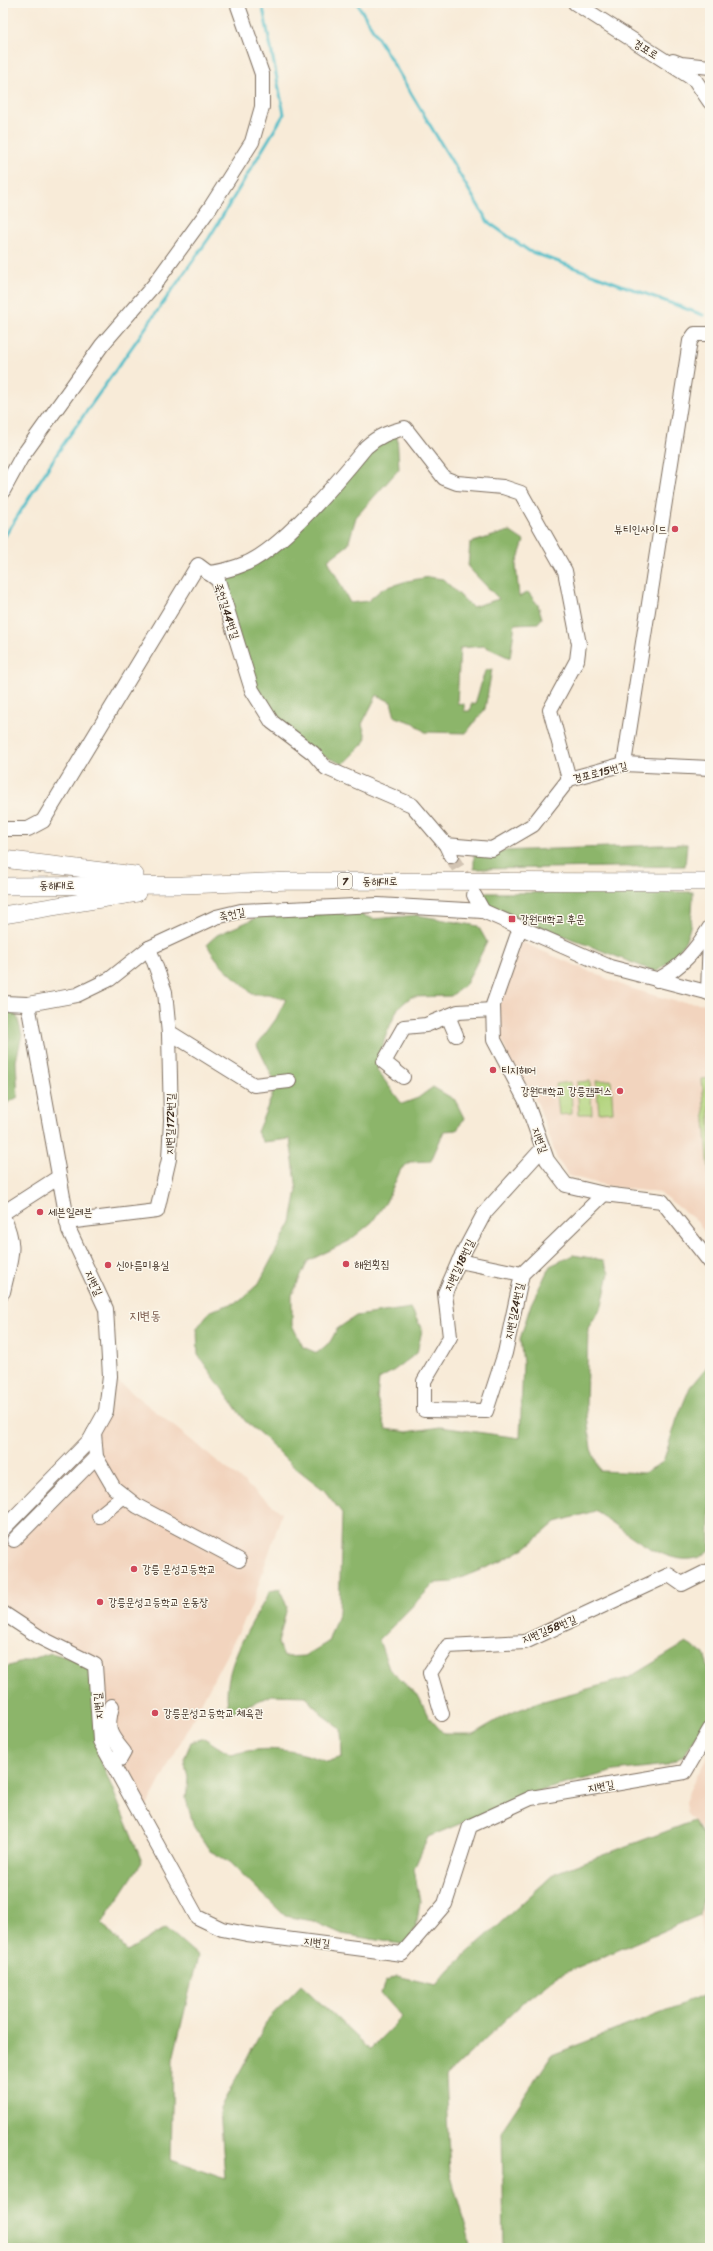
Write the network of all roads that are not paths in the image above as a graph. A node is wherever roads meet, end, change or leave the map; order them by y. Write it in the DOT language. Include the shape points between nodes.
graph roads {
  1 [pos="238,3"];
  2 [pos="575,3"];
  3 [pos="646,49"];
  4 [pos="710,67"];
  5 [pos="710,102"];
  6 [pos="710,334"];
  7 [pos="3,491"];
  8 [pos="208,573"];
  9 [pos="624,764"];
  10 [pos="710,768"];
  11 [pos="568,779"];
  12 [pos="3,829"];
  13 [pos="448,851"];
  14 [pos="3,859"];
  15 [pos="710,872"];
  16 [pos="135,875"];
  17 [pos="3,876"];
  18 [pos="687,877"];
  19 [pos="710,882"];
  20 [pos="183,885"];
  21 [pos="3,886"];
  22 [pos="474,895"];
  23 [pos="483,911"];
  24 [pos="3,915"];
  25 [pos="710,927"];
  26 [pos="520,928"];
  27 [pos="710,934"];
  28 [pos="149,948"];
  29 [pos="658,980"];
  30 [pos="709,993"];
  31 [pos="3,1003"];
  32 [pos="28,1004"];
  33 [pos="493,1010"];
  34 [pos="448,1016"];
  35 [pos="169,1032"];
  36 [pos="456,1035"];
  37 [pos="403,1077"];
  38 [pos="289,1081"];
  39 [pos="543,1148"];
  40 [pos="59,1177"];
  41 [pos="604,1194"];
  42 [pos="3,1214"];
  43 [pos="67,1222"];
  44 [pos="459,1261"];
  45 [pos="710,1262"];
  46 [pos="522,1274"];
  47 [pos="3,1292"];
  48 [pos="486,1411"];
  49 [pos="94,1433"];
  50 [pos="96,1457"];
  51 [pos="124,1496"];
  52 [pos="99,1516"];
  53 [pos="3,1529"];
  54 [pos="14,1540"];
  55 [pos="239,1560"];
  56 [pos="710,1570"];
  57 [pos="3,1613"];
  58 [pos="112,1706"];
  59 [pos="442,1714"];
  60 [pos="710,1729"];
  61 [pos="108,1756"];
  1 -- 7 [label="street" via="262,74 262,107 252,142 210,208 154,285 102,345 21,458"];
  2 -- 3 [label="street, 경포로"];
  3 -- 4 [label="street" via="680,64"];
  3 -- 5 [label="street, 경포로" via="695,80"];
  6 -- 9 [label="street" via="695,334 690,341"];
  8 -- 11 [label="street" via="220,572 248,562 272,546 301,520 366,447 377,437 389,432 405,428 444,478 457,483 503,487 521,493 565,571 579,644 578,660 550,710"];
  8 -- 12 [label="street, 죽헌길44번길" via="198,565 43,821 28,829"];
  8 -- 13 [label="street, 죽헌길44번길" via="218,580 252,690 272,722 312,752 326,768 412,805"];
  9 -- 10 [label="street, 경포로15번길"];
  9 -- 11 [label="street, 경포로15번길"];
  11 -- 13 [label="street, 경포로15번길" via="533,825 492,849"];
  14 -- 16 [label="main road"];
  15 -- 18 [label="main road, 동해대로 / 7"];
  16 -- 17 [label="main road, 동해대로 / 7"];
  16 -- 18 [label="main road, 동해대로 / 7" via="392,871"];
  18 -- 19 [label="main road, 동해대로 / 7"];
  18 -- 20 [label="main road, 동해대로 / 7" via="292,881"];
  20 -- 21 [label="main road, 동해대로 / 7"];
  20 -- 24 [label="main road"];
  22 -- 23 [label="street"];
  23 -- 26 [label="street"];
  23 -- 28 [label="street, 죽헌길" via="378,904 241,911 216,917"];
  25 -- 29 [label="street" via="691,955"];
  26 -- 29 [label="street" via="610,967"];
  26 -- 33 [label="street, 지변길"];
  27 -- 30 [label="street"];
  28 -- 32 [label="street, 죽헌길" via="110,979 77,995"];
  28 -- 35 [label="street, 지변길172번길" via="165,992"];
  29 -- 30 [label="street"];
  31 -- 32 [label="street, 죽헌길"];
  32 -- 40 [label="street, 지변길"];
  33 -- 34 [label="street" via="458,1012"];
  33 -- 39 [label="street, 지변길" via="494,1040 526,1101"];
  34 -- 36 [label="street"];
  34 -- 37 [label="street" via="426,1025 404,1027 384,1062"];
  35 -- 38 [label="street" via="254,1085"];
  35 -- 43 [label="street, 지변길172번길" via="169,1159 157,1210"];
  39 -- 41 [label="street, 지변길" via="547,1160 566,1185"];
  39 -- 44 [label="street, 지변길18번길" via="485,1212"];
  40 -- 42 [label="street"];
  40 -- 43 [label="street, 지변길"];
  41 -- 45 [label="street, 지변길" via="662,1201"];
  41 -- 46 [label="street, 지변길24번길"];
  42 -- 47 [label="street" via="13,1246"];
  43 -- 49 [label="street, 지변길" via="106,1309 110,1376 106,1411"];
  44 -- 46 [label="street"];
  44 -- 48 [label="street, 지변길18번길" via="445,1293 450,1337 424,1381 424,1410"];
  46 -- 48 [label="street, 지변길24번길" via="506,1353"];
  49 -- 50 [label="street"];
  49 -- 53 [label="street, 지변길"];
  50 -- 51 [label="street" via="114,1488"];
  50 -- 54 [label="street"];
  51 -- 52 [label="street"];
  51 -- 55 [label="street" via="137,1506"];
  56 -- 59 [label="street, 지변길58번길" via="682,1584 669,1575 525,1642 448,1646 430,1674"];
  57 -- 61 [label="street, 지변길" via="41,1638 95,1665 100,1741"];
  58 -- 61 [label="street" via="108,1720 109,1734 124,1752 120,1759 115,1760"];
  60 -- 61 [label="street, 지변길" via="685,1772 531,1798 470,1826 445,1904 402,1954 247,1934 222,1929 197,1918"];
}
